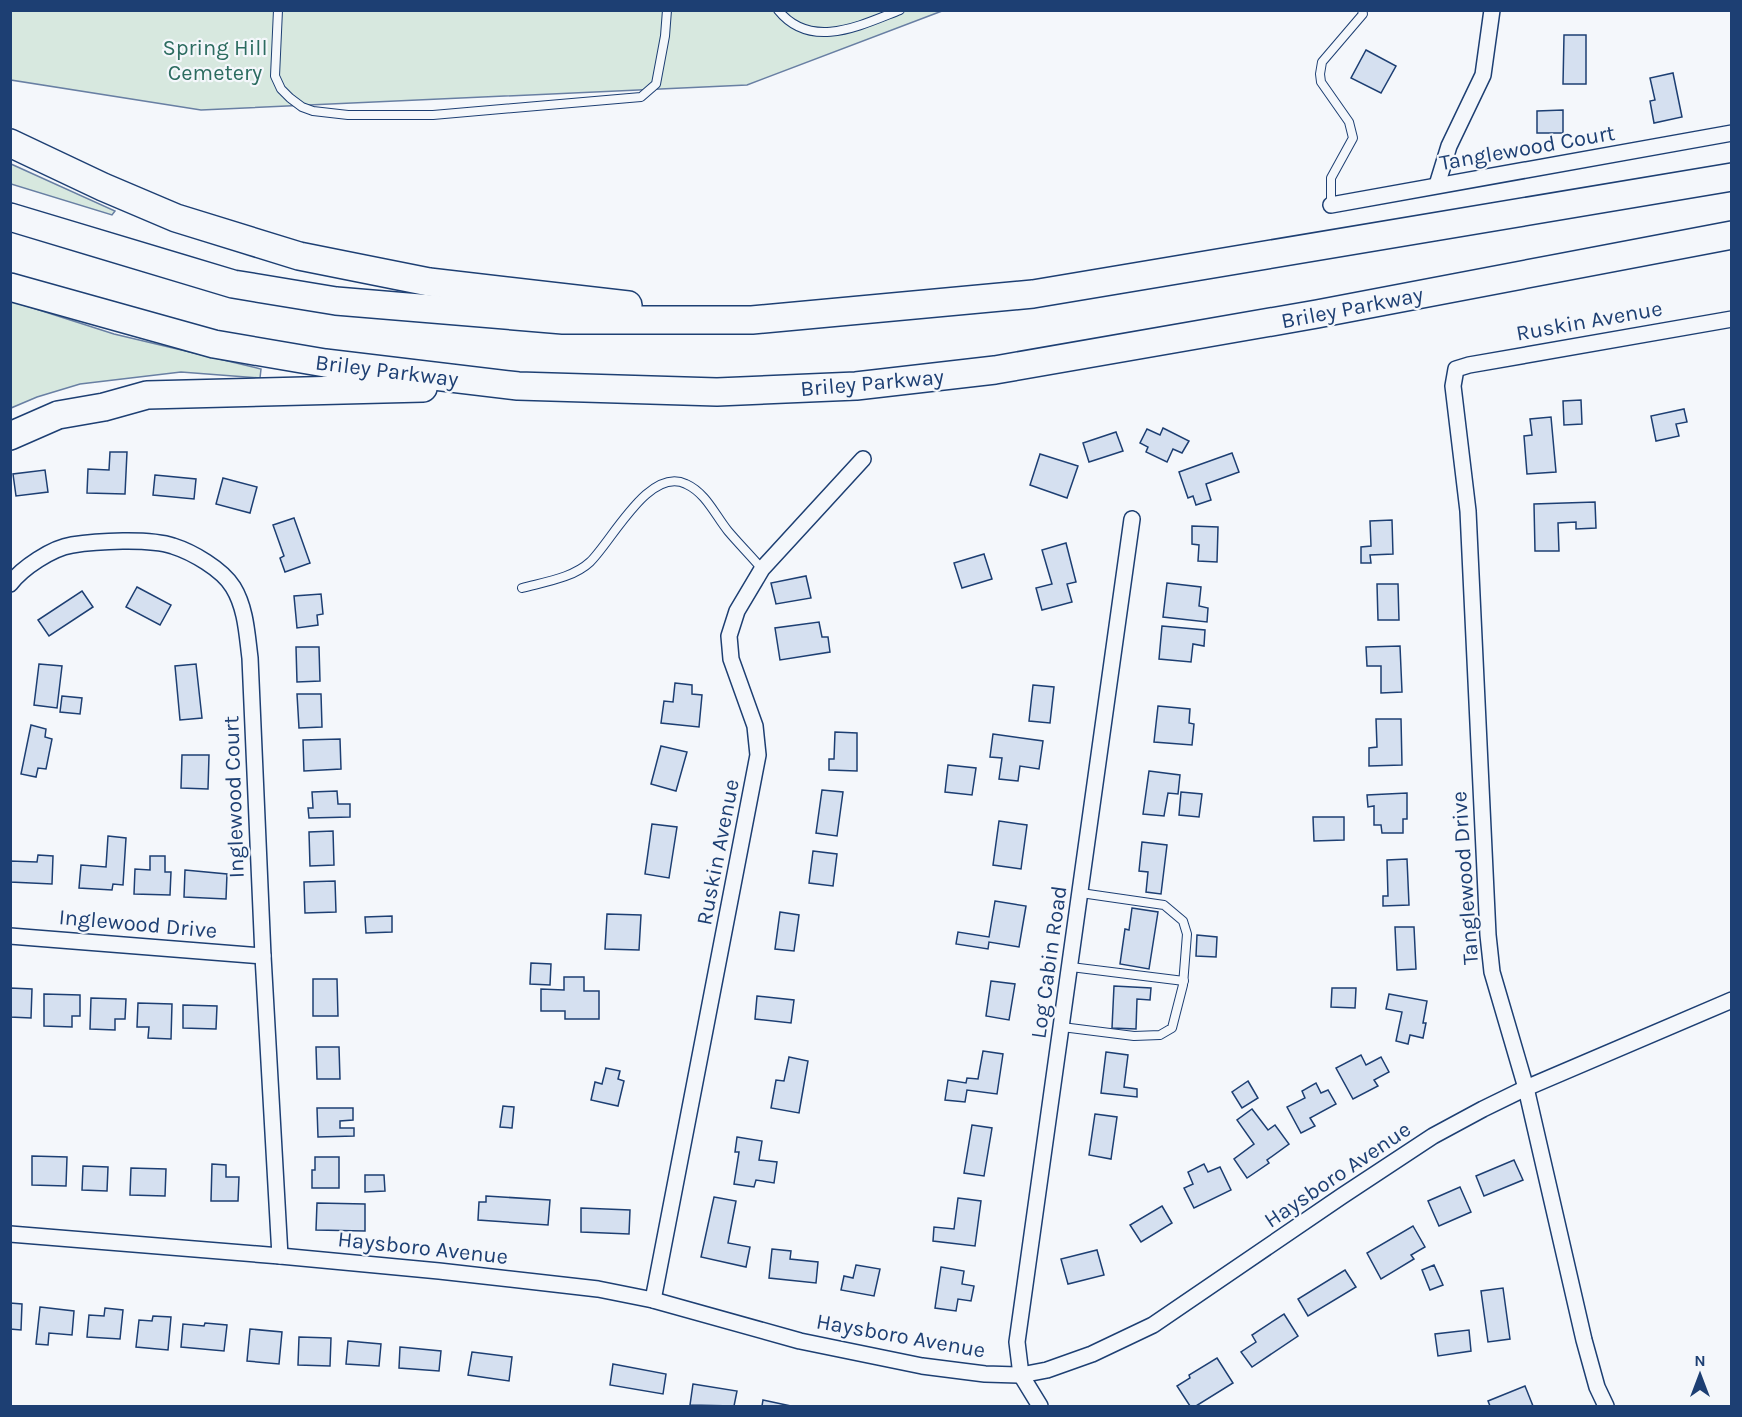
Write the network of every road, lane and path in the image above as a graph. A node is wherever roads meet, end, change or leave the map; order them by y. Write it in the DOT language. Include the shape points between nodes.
graph roads {
  1 [pos="278,10"];
  2 [pos="667,10"];
  3 [pos="778,10"];
  4 [pos="900,10"];
  5 [pos="1362,10"];
  6 [pos="1492,10"];
  7 [pos="1731,134"];
  8 [pos="10,143"];
  9 [pos="1731,177"];
  10 [pos="1437,185"];
  11 [pos="1331,205"];
  12 [pos="10,217"];
  13 [pos="1731,235"];
  14 [pos="10,287"];
  15 [pos="1731,319"];
  16 [pos="752,320"];
  17 [pos="1456,369"];
  18 [pos="518,386"];
  19 [pos="10,436"];
  20 [pos="863,459"];
  21 [pos="1132,519"];
  22 [pos="762,569"];
  23 [pos="10,584"];
  24 [pos="522,588"];
  25 [pos="1081,893"];
  26 [pos="10,936"];
  27 [pos="263,956"];
  28 [pos="1071,967"];
  29 [pos="1184,981"];
  30 [pos="1731,1000"];
  31 [pos="1062,1027"];
  32 [pos="1526,1088"];
  33 [pos="10,1234"];
  34 [pos="280,1256"];
  35 [pos="653,1300"];
  36 [pos="1021,1375"];
  37 [pos="1040,1407"];
  38 [pos="1606,1407"];
  1 -- 2 [label="lane" via="275,76 281,89 302,107 348,115 433,115 641,97 656,84"];
  3 -- 4 [label="lane" via="797,26 824,33"];
  5 -- 11 [label="lane" via="1363,14 1322,62 1320,74 1321,82 1349,123 1353,138 1331,178"];
  6 -- 10 [label="street" via="1483,75 1449,146"];
  7 -- 10 [label="street, Tanglewood Court"];
  8 -- 16 [label="highway" via="176,218 298,256 429,282"];
  9 -- 16 [label="highway" via="1033,294"];
  10 -- 11 [label="street, Tanglewood Court"];
  12 -- 16 [label="highway" via="233,284 336,301 563,320"];
  13 -- 18 [label="highway, Briley Parkway" via="1317,314 994,370 856,386 717,392"];
  14 -- 18 [label="highway, Briley Parkway" via="214,344 325,363"];
  15 -- 17 [label="street, Ruskin Avenue"];
  17 -- 32 [label="street, Tanglewood Drive" via="1453,386 1468,511 1488,935 1492,972"];
  18 -- 19 [label="highway" via="147,395 58,415"];
  20 -- 22 [label="street, Ruskin Avenue"];
  21 -- 25 [label="street, Log Cabin Road"];
  22 -- 24 [label="lane" via="702,495 676,481 664,482 649,492 589,563 570,574"];
  22 -- 35 [label="street, Ruskin Avenue" via="737,611 729,636 731,659 755,726 759,756"];
  23 -- 27 [label="street, Inglewood Court" via="39,559 70,545 142,542 172,545 200,558 232,586 245,619 250,658"];
  25 -- 28 [label="street, Log Cabin Road"];
  25 -- 29 [label="lane" via="1164,905 1183,921 1187,934"];
  26 -- 27 [label="street, Inglewood Drive"];
  27 -- 34 [label="street, Inglewood Court"];
  28 -- 29 [label="lane"];
  28 -- 31 [label="street, Log Cabin Road"];
  29 -- 31 [label="lane" via="1172,1028 1160,1035 1134,1036"];
  30 -- 32 [label="street, Haysboro Avenue"];
  31 -- 36 [label="street, Log Cabin Road" via="1017,1342"];
  32 -- 36 [label="street, Haysboro Avenue" via="1433,1136 1153,1325 1092,1354"];
  32 -- 38 [label="street, Tanglewood Drive" via="1584,1340"];
  33 -- 34 [label="street, Haysboro Avenue"];
  34 -- 35 [label="street, Haysboro Avenue" via="598,1288"];
  35 -- 36 [label="street, Haysboro Avenue" via="800,1341 921,1366"];
  36 -- 37 [label="street, Log Cabin Road"];
}
